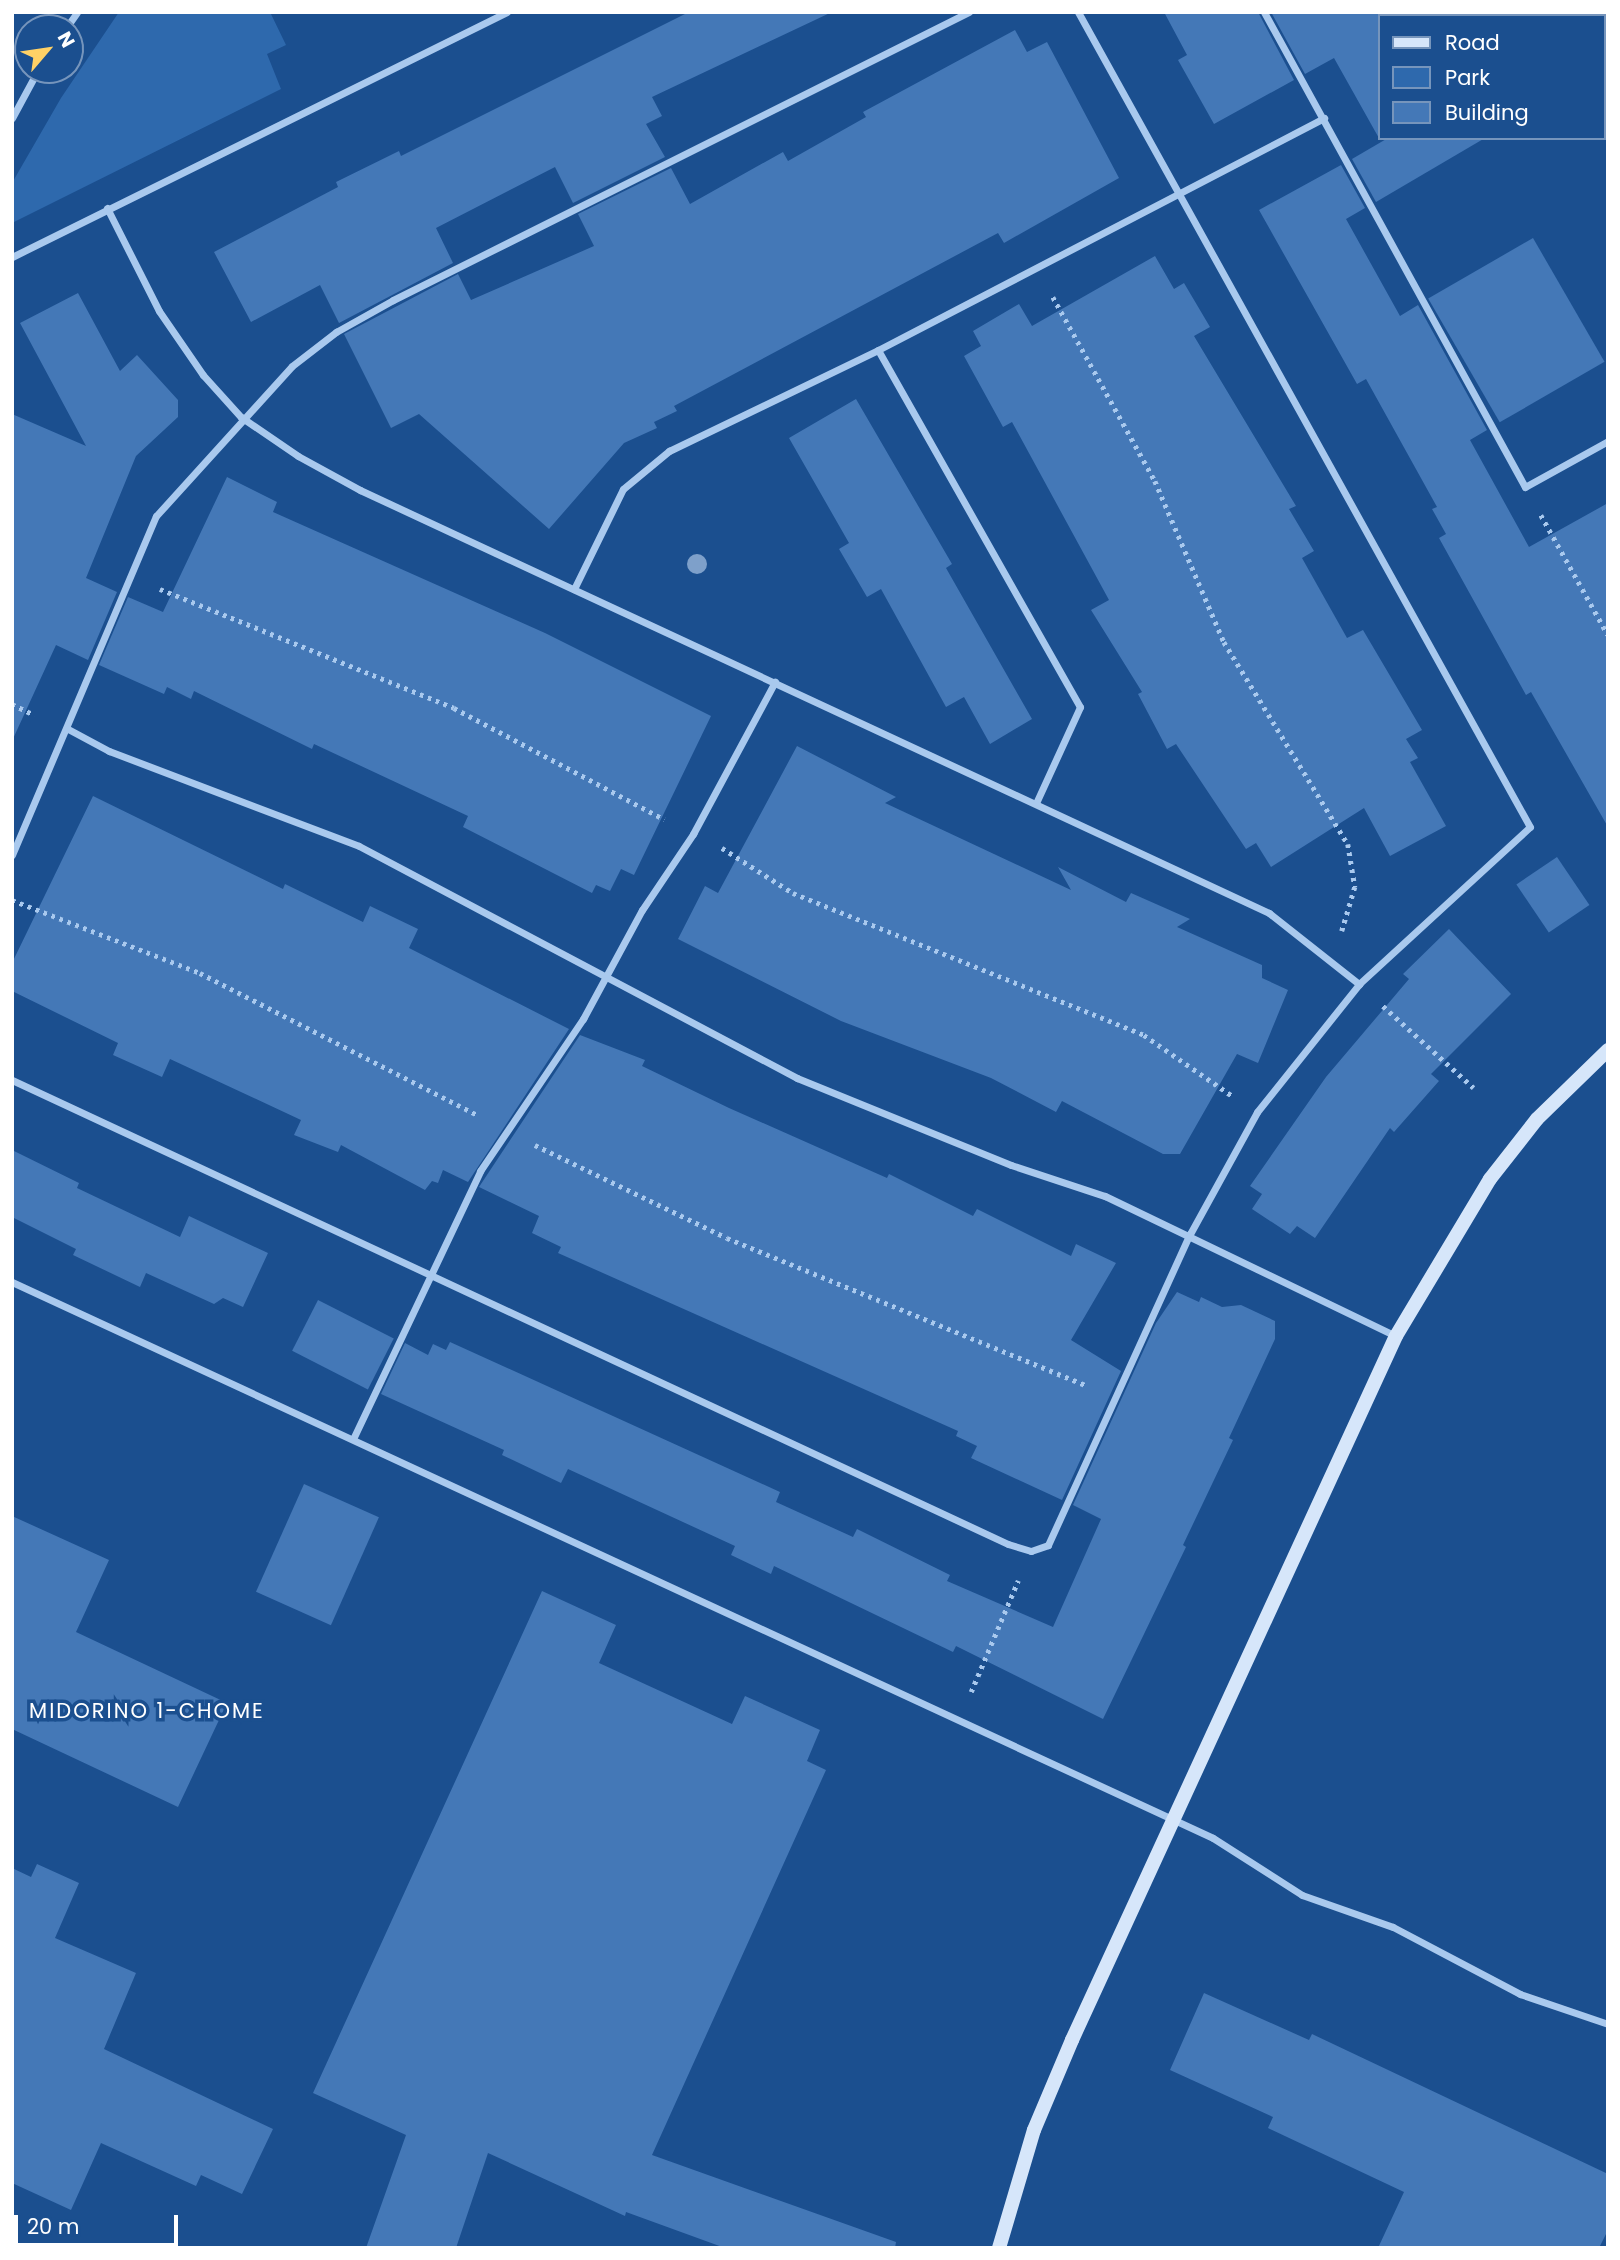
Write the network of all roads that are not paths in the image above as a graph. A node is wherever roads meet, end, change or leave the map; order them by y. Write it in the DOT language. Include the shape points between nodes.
graph roads {
  1 [pos="507,12"];
  2 [pos="969,12"];
  3 [pos="1077,12"];
  4 [pos="1264,12"];
  5 [pos="30,84"];
  6 [pos="12,118"];
  7 [pos="1324,118"];
  8 [pos="1175,194"];
  9 [pos="107,208"];
  10 [pos="12,257"];
  11 [pos="878,350"];
  12 [pos="242,417"];
  13 [pos="1608,440"];
  14 [pos="574,589"];
  15 [pos="775,682"];
  16 [pos="68,729"];
  17 [pos="1036,803"];
  18 [pos="12,855"];
  19 [pos="605,976"];
  20 [pos="1359,984"];
  21 [pos="1608,1050"];
  22 [pos="12,1080"];
  23 [pos="1190,1234"];
  24 [pos="431,1278"];
  25 [pos="12,1282"];
  26 [pos="1396,1336"];
  27 [pos="353,1439"];
  28 [pos="1175,1821"];
  29 [pos="1608,2024"];
  30 [pos="999,2248"];
  1 -- 9 [label="street"];
  2 -- 12 [label="street" via="393,300 325,341"];
  3 -- 8 [label="street"];
  4 -- 7 [label="street"];
  5 -- 6 [label="street"];
  7 -- 8 [label="street"];
  7 -- 13 [label="street" via="1525,487"];
  8 -- 11 [label="street"];
  8 -- 20 [label="street" via="1530,827"];
  9 -- 10 [label="street"];
  9 -- 12 [label="street" via="159,311 202,375"];
  11 -- 14 [label="street" via="668,451 639,471 623,489"];
  11 -- 17 [label="street" via="1080,707"];
  12 -- 14 [label="street" via="298,456 360,490"];
  12 -- 16 [label="street" via="156,516"];
  14 -- 15 [label="street"];
  15 -- 17 [label="street"];
  15 -- 19 [label="street" via="693,834"];
  16 -- 18 [label="street"];
  16 -- 19 [label="street" via="109,751 359,846"];
  17 -- 20 [label="street" via="1269,913"];
  19 -- 23 [label="street" via="797,1078"];
  19 -- 24 [label="street" via="583,1019 480,1171"];
  20 -- 23 [label="street" via="1256,1112"];
  21 -- 26 [label="street" via="1537,1119 1490,1179"];
  22 -- 24 [label="street"];
  23 -- 24 [label="street" via="1048,1545 1031,1551 1007,1544"];
  23 -- 26 [label="street"];
  24 -- 27 [label="street"];
  25 -- 27 [label="street"];
  26 -- 28 [label="street"];
  27 -- 28 [label="street"];
  28 -- 29 [label="street" via="1213,1838 1302,1895 1393,1927 1520,1994"];
  28 -- 30 [label="street" via="1034,2130"];
}
